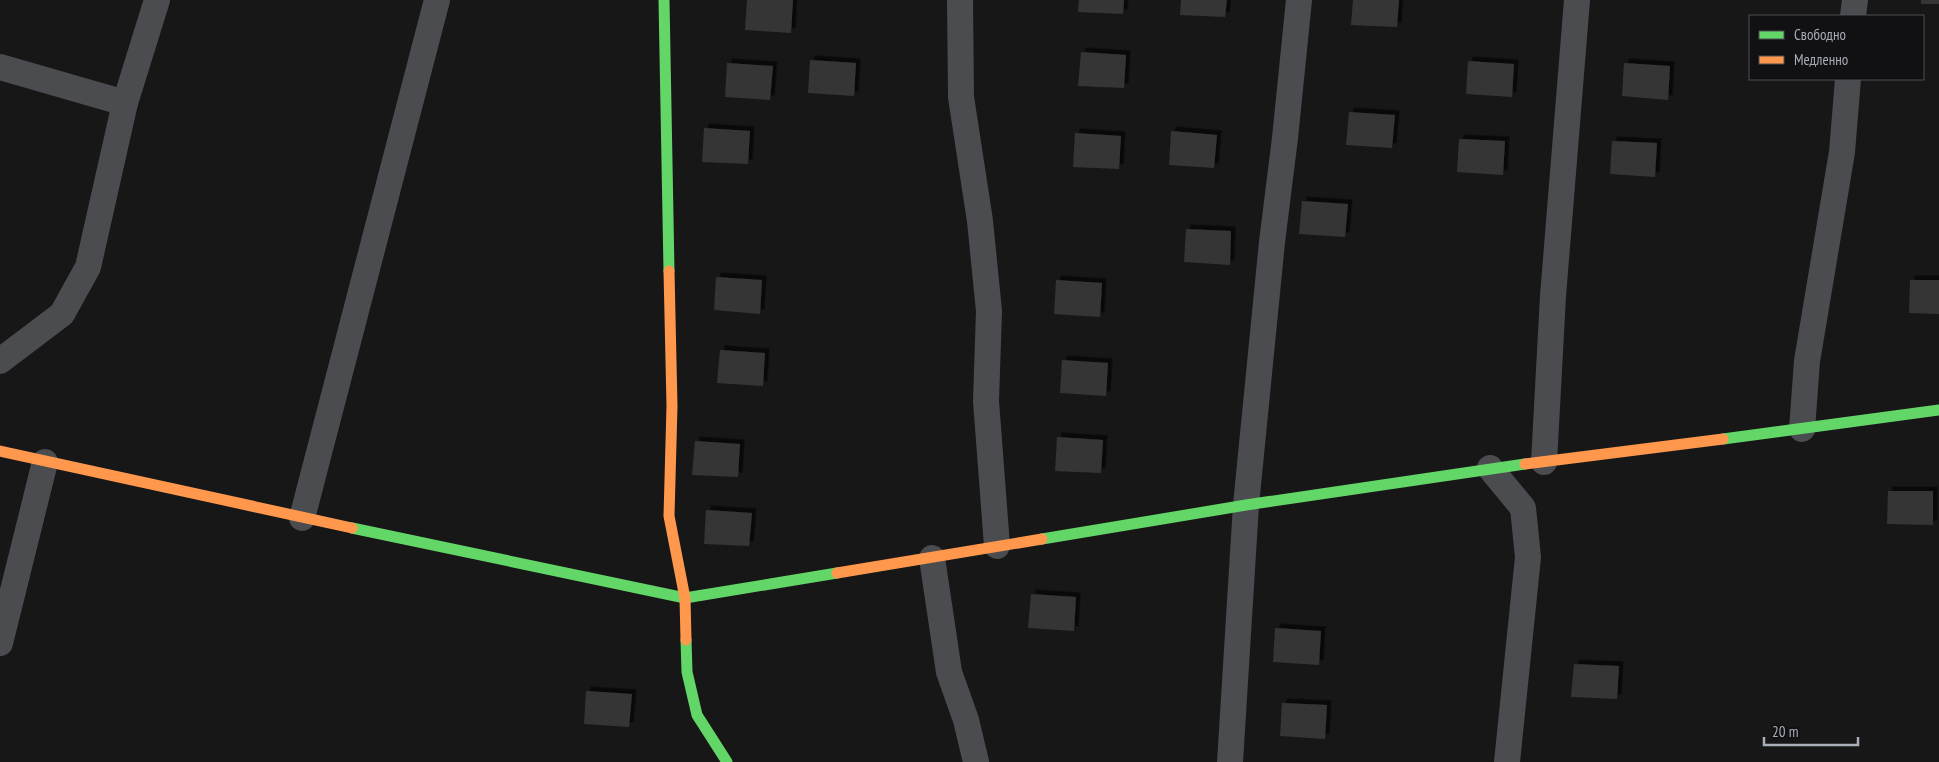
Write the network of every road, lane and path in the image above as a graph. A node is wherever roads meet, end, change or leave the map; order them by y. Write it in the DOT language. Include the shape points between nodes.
graph roads {
  1 [pos="157,0"];
  2 [pos="437,0"];
  3 [pos="664,0"];
  4 [pos="960,0"];
  5 [pos="1298,0"];
  6 [pos="1577,0"];
  7 [pos="1855,0"];
  8 [pos="1853,15"];
  9 [pos="0,67"];
  10 [pos="1848,80"];
  11 [pos="125,103"];
  12 [pos="0,361"];
  13 [pos="1939,410"];
  14 [pos="1802,429"];
  15 [pos="0,451"];
  16 [pos="45,462"];
  17 [pos="1544,462"];
  18 [pos="1490,468"];
  19 [pos="1246,504"];
  20 [pos="302,518"];
  21 [pos="997,546"];
  22 [pos="932,558"];
  23 [pos="685,598"];
  24 [pos="0,643"];
  25 [pos="727,762"];
  26 [pos="976,762"];
  27 [pos="1230,762"];
  28 [pos="1507,762"];
  1 -- 11 [label="street"];
  2 -- 20 [label="street"];
  3 -- 23 [label="street" via="672,406 669,516"];
  4 -- 21 [label="street" via="961,97 980,221 989,311 986,401"];
  5 -- 19 [label="street"];
  6 -- 17 [label="street"];
  7 -- 8 [label="street"];
  9 -- 11 [label="street"];
  10 -- 14 [label="street" via="1842,152 1806,361"];
  11 -- 12 [label="street" via="88,267 62,314"];
  13 -- 14 [label="street"];
  14 -- 17 [label="street"];
  15 -- 16 [label="street"];
  16 -- 20 [label="street"];
  16 -- 24 [label="street"];
  17 -- 18 [label="street"];
  18 -- 19 [label="street"];
  18 -- 28 [label="street" via="1522,508 1528,557"];
  19 -- 21 [label="street"];
  19 -- 27 [label="street"];
  20 -- 23 [label="street"];
  21 -- 22 [label="street"];
  22 -- 23 [label="street"];
  22 -- 26 [label="street" via="949,672"];
  23 -- 25 [label="street" via="687,672 696,715"];
}
